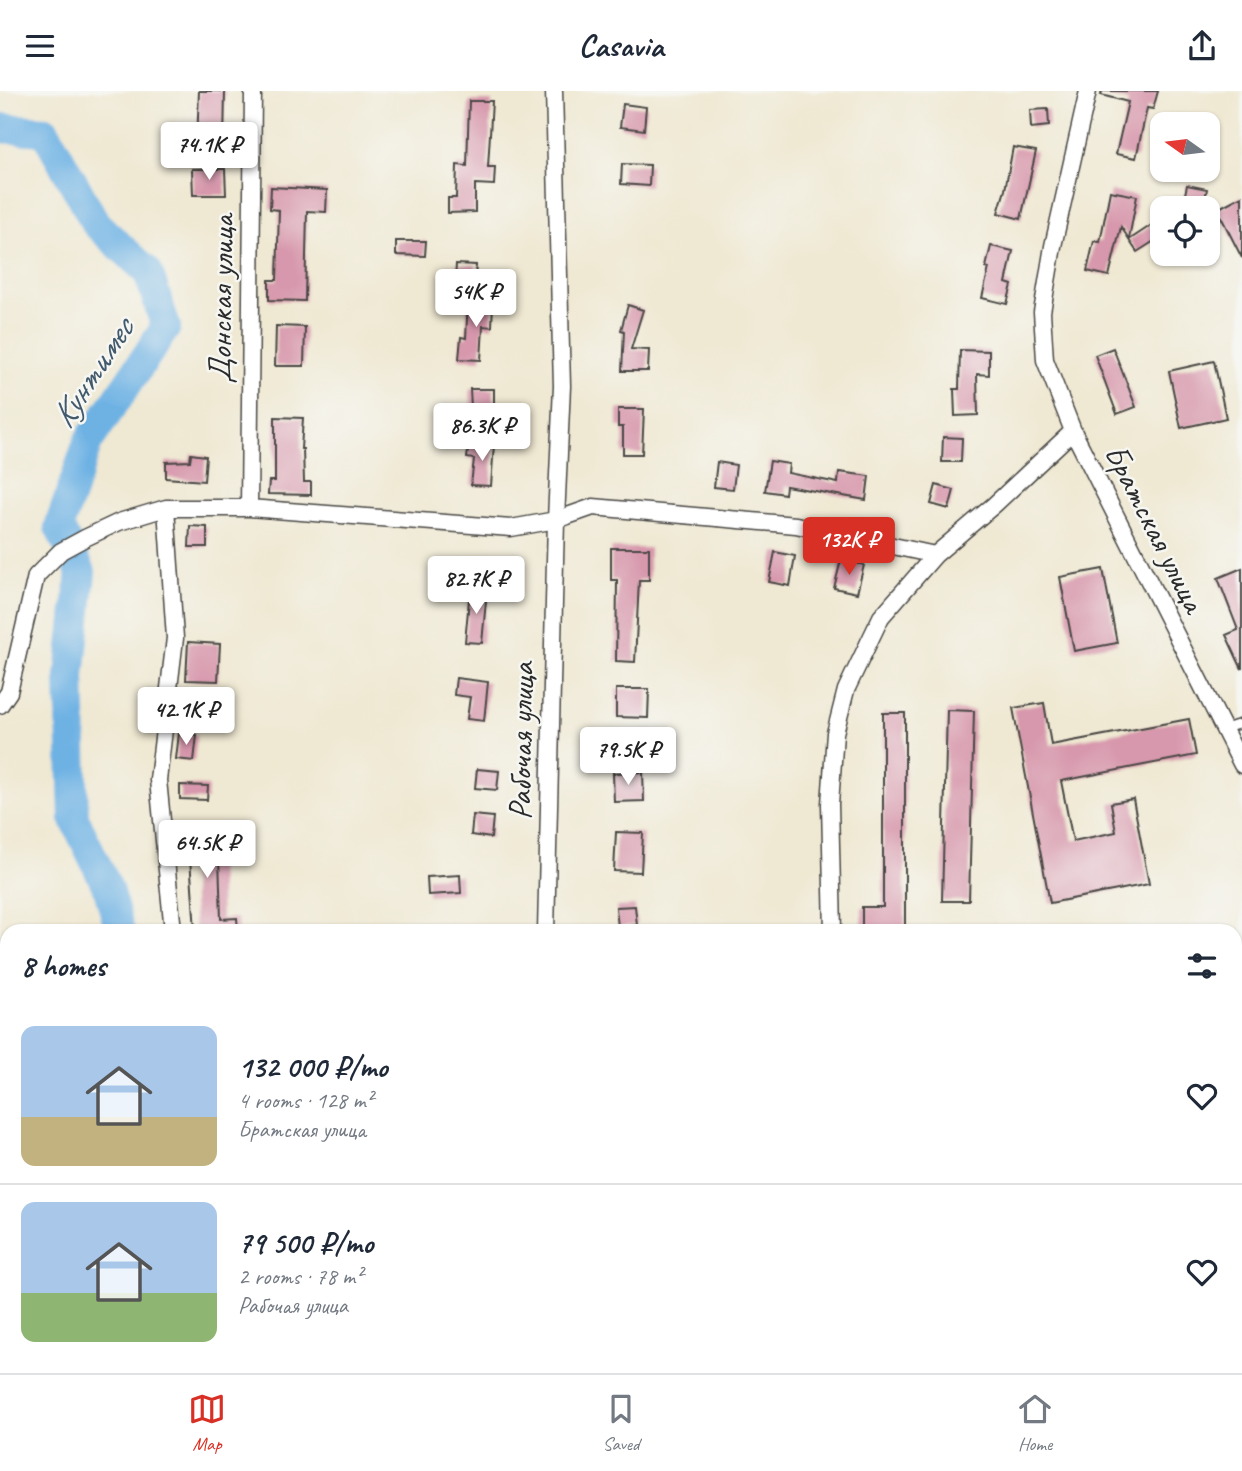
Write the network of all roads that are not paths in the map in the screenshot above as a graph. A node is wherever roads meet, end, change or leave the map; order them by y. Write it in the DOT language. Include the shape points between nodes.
graph roads {
  1 [pos="253,91"];
  2 [pos="554,91"];
  3 [pos="1088,91"];
  4 [pos="1073,431"];
  5 [pos="166,508"];
  6 [pos="249,508"];
  7 [pos="556,520"];
  8 [pos="935,555"];
  9 [pos="0,705"];
  10 [pos="1242,723"];
  11 [pos="1224,729"];
  12 [pos="1242,765"];
  13 [pos="172,924"];
  14 [pos="546,924"];
  15 [pos="833,924"];
  1 -- 6 [label="street, Донская улица"];
  2 -- 7 [label="street, Рабочая улица" via="562,386"];
  3 -- 4 [label="street, Братская улица" via="1042,312 1045,360"];
  4 -- 8 [label="street, Братская улица"];
  4 -- 11 [label="street, Братская улица"];
  5 -- 6 [label="street"];
  5 -- 9 [label="street" via="85,538 61,551 36,576 9,692"];
  5 -- 13 [label="street" via="175,638 158,780"];
  6 -- 7 [label="street" via="511,528"];
  7 -- 8 [label="street" via="593,506 783,524"];
  7 -- 14 [label="street, Рабочая улица"];
  8 -- 15 [label="street, Братская улица" via="881,617 846,690 835,733 830,804"];
  10 -- 11 [label="lane"];
  11 -- 12 [label="street, Братская улица"];
}
